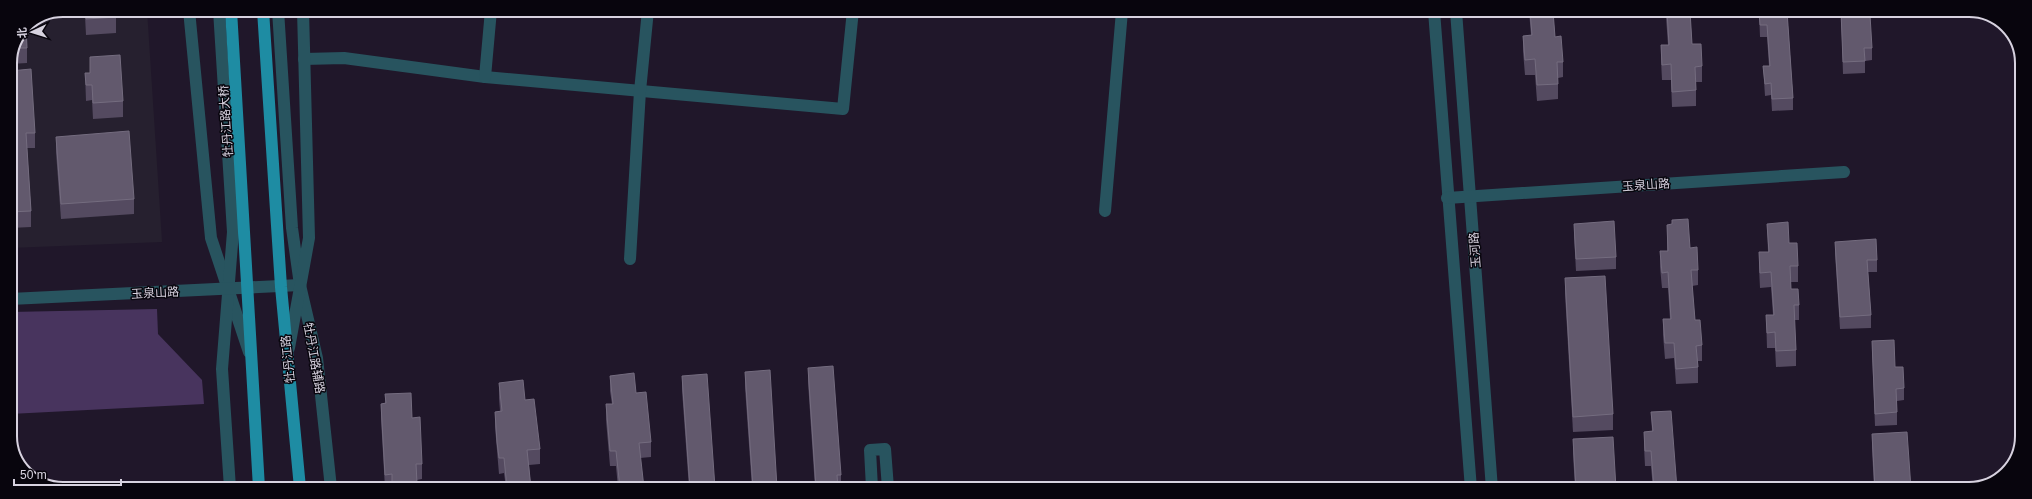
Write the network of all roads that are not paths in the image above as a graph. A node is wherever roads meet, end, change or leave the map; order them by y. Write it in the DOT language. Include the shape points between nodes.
graph roads {
  1 [pos="190,17"];
  2 [pos="220,17"];
  3 [pos="231,17"];
  4 [pos="263,17"];
  5 [pos="278,17"];
  6 [pos="303,17"];
  7 [pos="490,17"];
  8 [pos="647,17"];
  9 [pos="852,17"];
  10 [pos="1121,17"];
  11 [pos="1434,17"];
  12 [pos="1456,17"];
  13 [pos="304,59"];
  14 [pos="485,77"];
  15 [pos="640,91"];
  16 [pos="1844,172"];
  17 [pos="1471,196"];
  18 [pos="1447,198"];
  19 [pos="1105,211"];
  20 [pos="238,231"];
  21 [pos="630,259"];
  22 [pos="300,285"];
  23 [pos="281,287"];
  24 [pos="247,288"];
  25 [pos="229,289"];
  26 [pos="17,299"];
  27 [pos="287,356"];
  28 [pos="251,358"];
  29 [pos="230,482"];
  30 [pos="259,482"];
  31 [pos="299,482"];
  32 [pos="330,482"];
  33 [pos="872,482"];
  34 [pos="888,482"];
  35 [pos="1470,482"];
  36 [pos="1491,482"];
  1 -- 25 [label="street" via="211,238"];
  2 -- 20 [label="street, 牡丹江路大桥"];
  3 -- 20 [label="main road, 牡丹江路大桥"];
  4 -- 23 [label="main road, 牡丹江路"];
  5 -- 22 [label="street, 牡丹江路辅路" via="292,228"];
  6 -- 13 [label="street"];
  7 -- 14 [label="street"];
  8 -- 15 [label="street"];
  9 -- 15 [label="street" via="843,109"];
  10 -- 19 [label="street"];
  11 -- 18 [label="street, 玉河路"];
  12 -- 17 [label="street, 玉河路"];
  13 -- 14 [label="street" via="344,58"];
  13 -- 22 [label="street" via="309,238"];
  14 -- 15 [label="street"];
  15 -- 21 [label="street"];
  16 -- 17 [label="street, 玉泉山路"];
  17 -- 18 [label="street, 玉泉山路"];
  17 -- 36 [label="street, 玉河路"];
  18 -- 35 [label="street, 玉河路"];
  20 -- 24 [label="main road"];
  20 -- 25 [label="street"];
  22 -- 23 [label="street, 玉泉山路"];
  22 -- 27 [label="street"];
  22 -- 32 [label="street, 牡丹江路辅路" via="316,358"];
  23 -- 24 [label="street, 玉泉山路"];
  23 -- 27 [label="main road, 牡丹江路"];
  24 -- 25 [label="street, 玉泉山路"];
  24 -- 28 [label="main road"];
  25 -- 26 [label="street, 玉泉山路"];
  25 -- 28 [label="street"];
  25 -- 29 [label="street" via="222,369"];
  27 -- 31 [label="main road, 牡丹江路"];
  28 -- 30 [label="main road"];
  33 -- 34 [label="street" via="870,450 885,449"];
}
